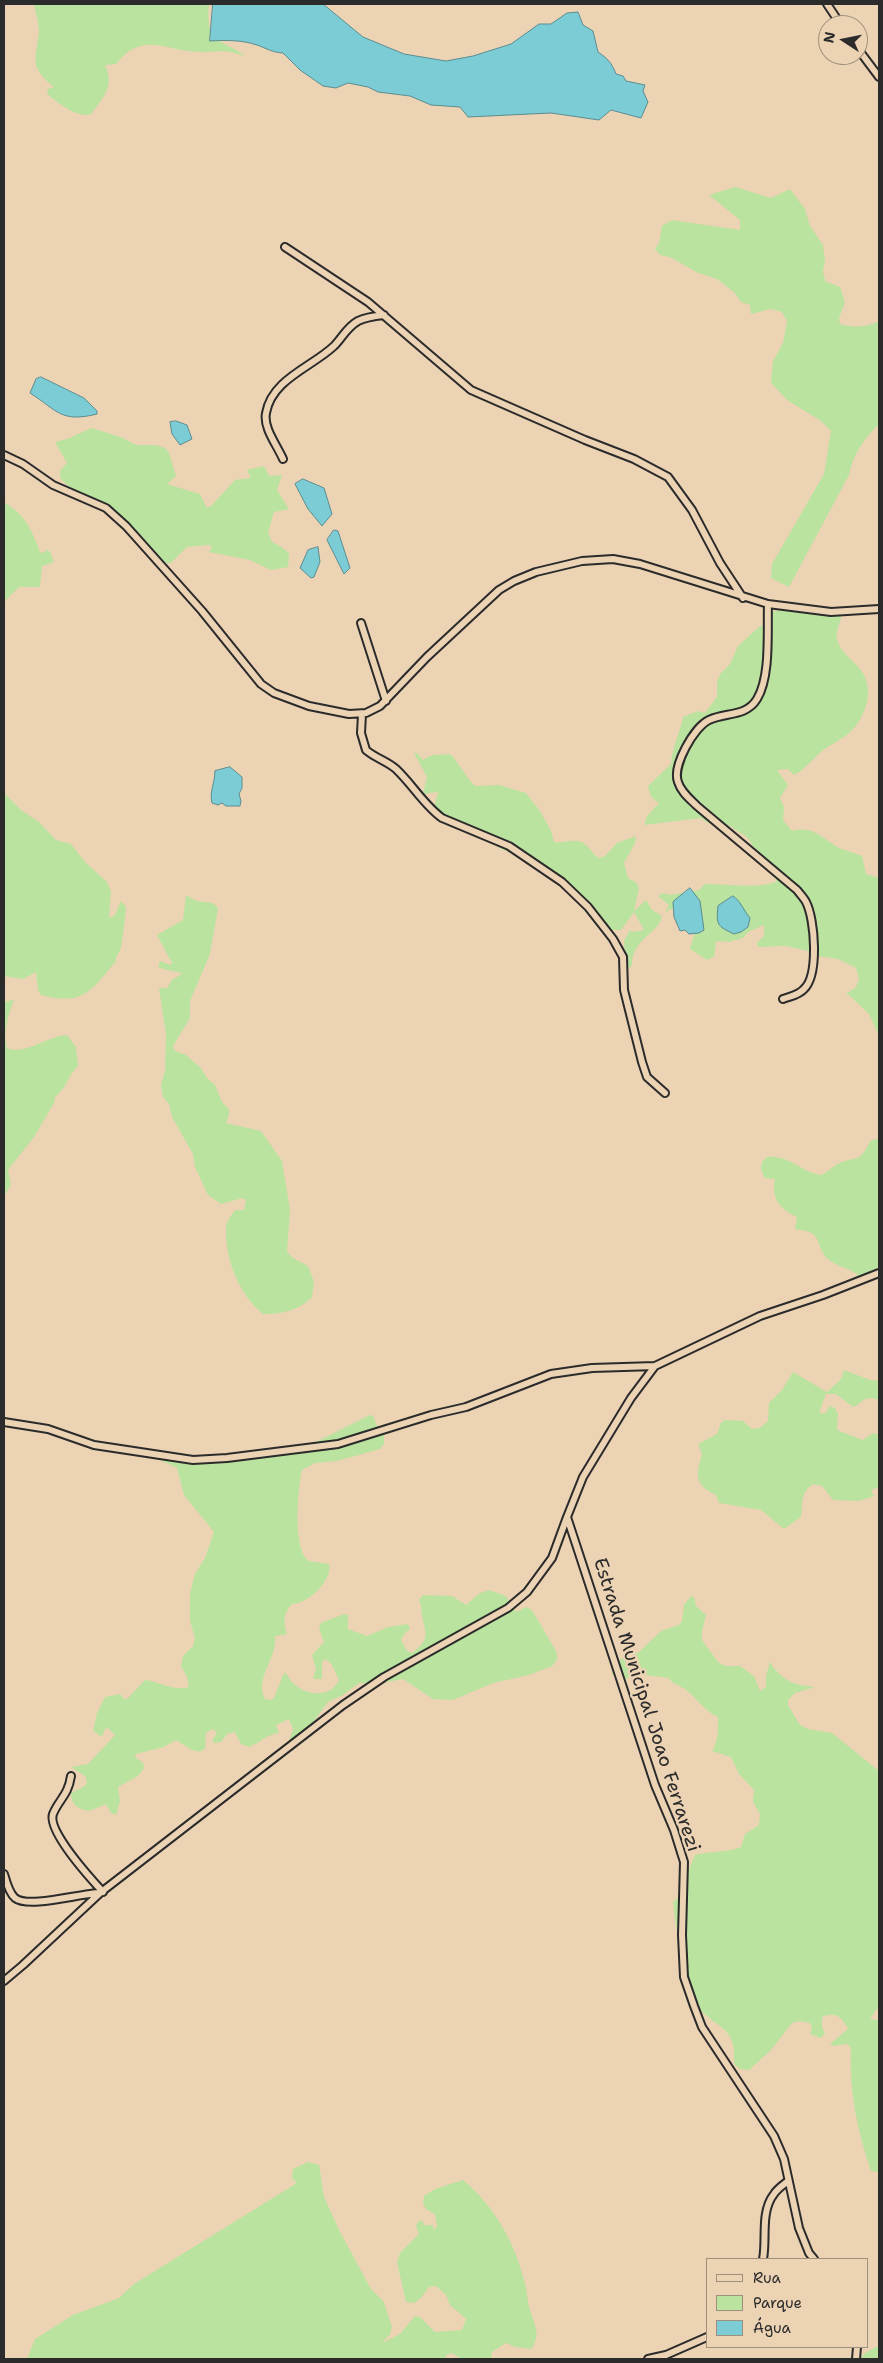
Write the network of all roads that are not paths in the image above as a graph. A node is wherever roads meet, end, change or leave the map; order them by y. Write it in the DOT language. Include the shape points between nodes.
graph roads {
  1 [pos="828,4"];
  2 [pos="835,15"];
  3 [pos="868,62"];
  4 [pos="879,77"];
  5 [pos="284,247"];
  6 [pos="384,315"];
  7 [pos="4,455"];
  8 [pos="283,459"];
  9 [pos="743,598"];
  10 [pos="768,604"];
  11 [pos="879,609"];
  12 [pos="361,623"];
  13 [pos="386,701"];
  14 [pos="362,714"];
  15 [pos="783,998"];
  16 [pos="665,1093"];
  17 [pos="879,1273"];
  18 [pos="656,1366"];
  19 [pos="4,1422"];
  20 [pos="567,1517"];
  21 [pos="72,1776"];
  22 [pos="4,1874"];
  23 [pos="101,1892"];
  24 [pos="4,1981"];
  25 [pos="788,2181"];
  26 [pos="763,2258"];
  27 [pos="813,2258"];
  28 [pos="706,2337"];
  29 [pos="648,2359"];
  1 -- 2 [label="street"];
  3 -- 4 [label="street"];
  5 -- 6 [label="street"];
  6 -- 8 [label="street" via="365,318 352,325 334,346 275,392 265,421"];
  6 -- 9 [label="street" via="471,390 634,458 668,477 692,510"];
  7 -- 14 [label="street" via="53,485 106,508 196,604 261,684 274,693 309,706"];
  9 -- 10 [label="street"];
  9 -- 13 [label="street" via="640,564 582,561 557,565 499,590 427,657"];
  10 -- 11 [label="street" via="822,611"];
  10 -- 15 [label="street" via="767,652 757,698 743,712 709,720 698,728 686,746 676,772 682,791 797,890 806,903 813,941 814,963 810,980 798,994"];
  12 -- 13 [label="street"];
  13 -- 14 [label="street"];
  14 -- 16 [label="street" via="361,733 366,750 410,782 432,811 509,846 562,882 613,938 624,964 624,990 642,1062 647,1076"];
  17 -- 18 [label="street" via="760,1316"];
  18 -- 19 [label="street" via="592,1368 550,1374 473,1405 353,1440 227,1458 178,1458 94,1444 48,1429"];
  18 -- 20 [label="street" via="631,1398 583,1477"];
  20 -- 23 [label="street" via="552,1558 527,1592 343,1705"];
  20 -- 25 [label="street, Estrada Municipal Joao Ferrarezi" via="642,1748 684,1862 682,1935 684,1968 691,1998 702,2027 774,2136 784,2159"];
  21 -- 23 [label="street" via="66,1796 53,1814 54,1827"];
  22 -- 23 [label="street" via="13,1896 18,1900 36,1902"];
  23 -- 24 [label="street"];
  25 -- 26 [label="street" via="768,2205"];
  25 -- 27 [label="street, Estrada Municipal Joao Ferrarezi" via="799,2228"];
  28 -- 29 [label="street" via="666,2355"];
}
